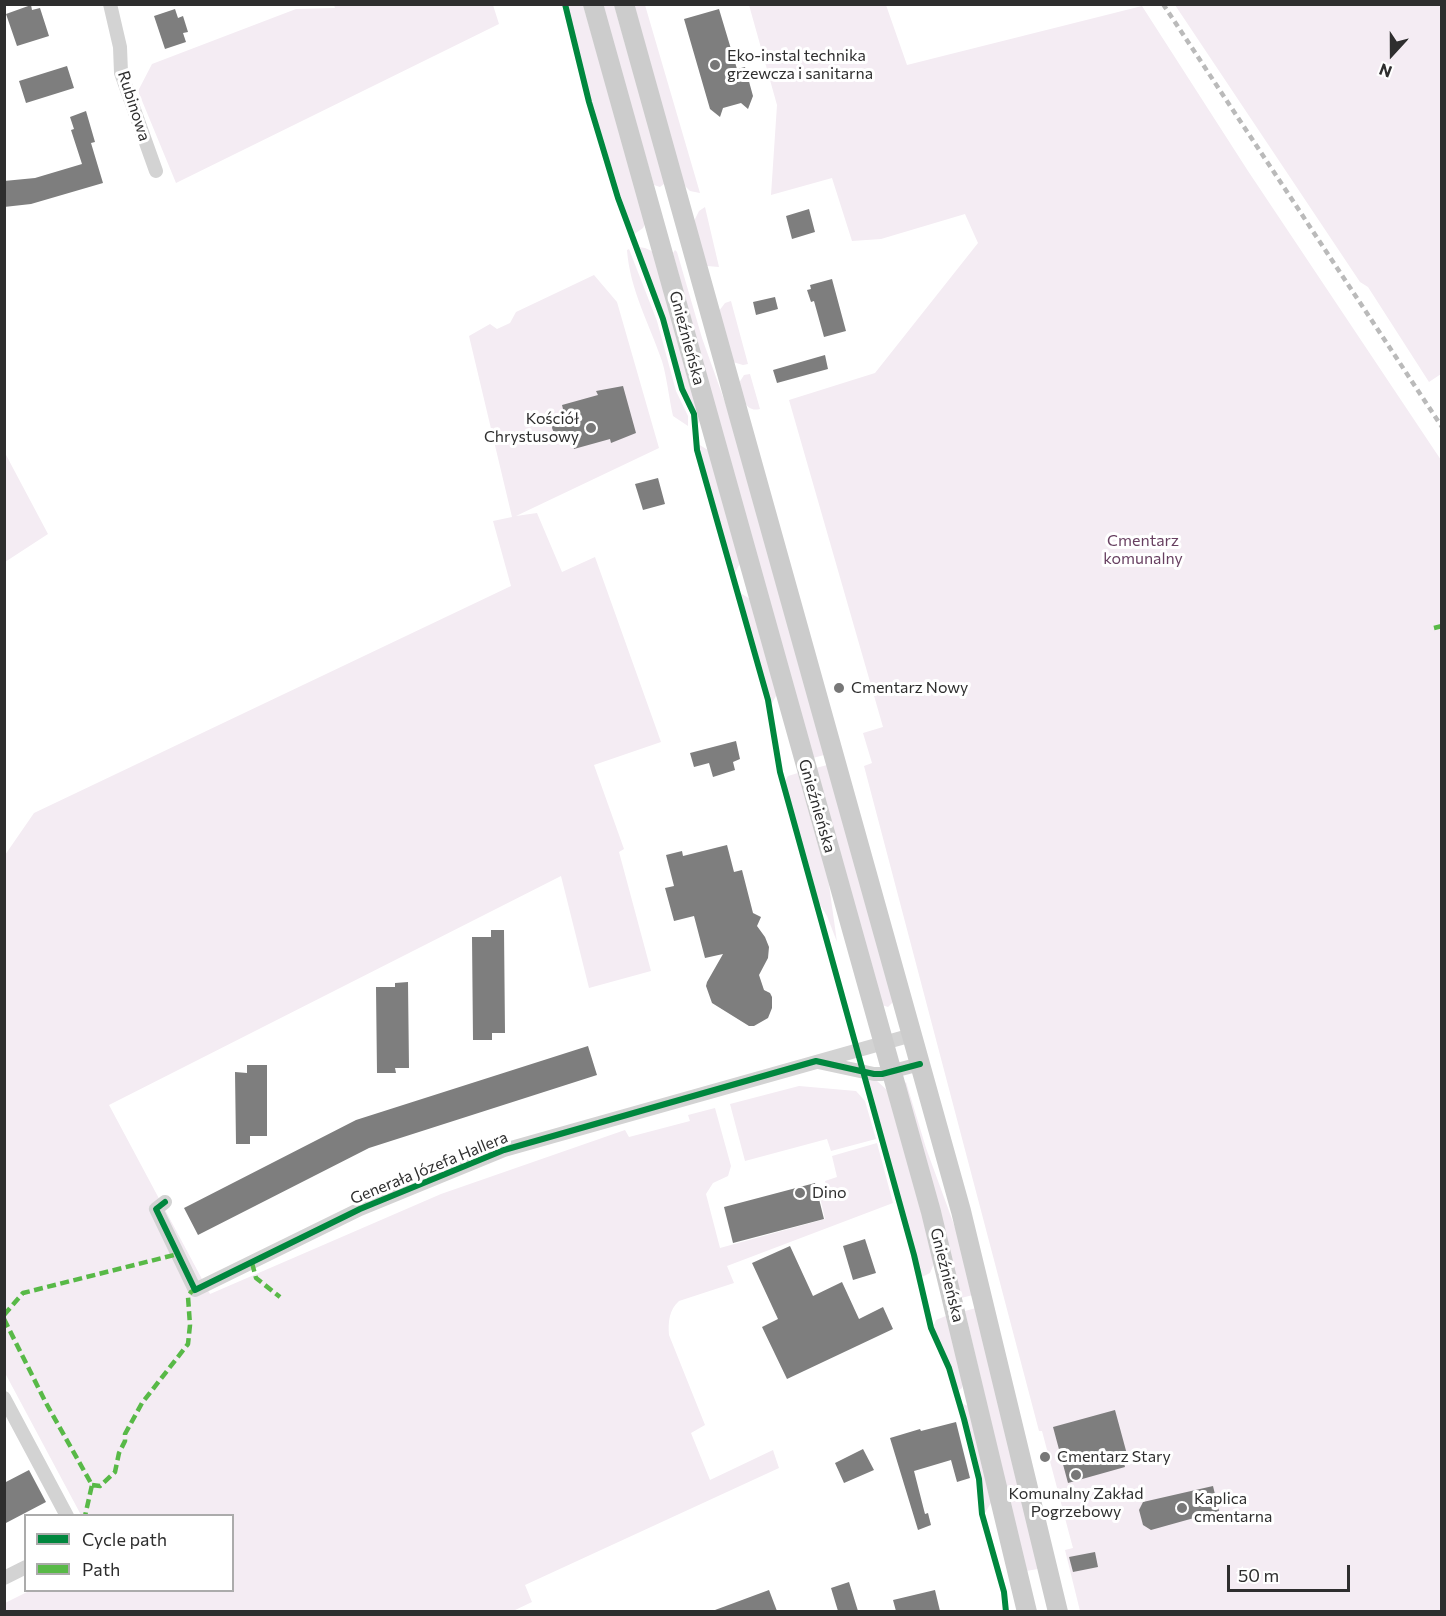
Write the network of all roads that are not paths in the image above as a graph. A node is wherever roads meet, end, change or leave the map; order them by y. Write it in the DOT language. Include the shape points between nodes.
graph roads {
  1 [pos="110,4"];
  2 [pos="593,4"];
  3 [pos="624,4"];
  4 [pos="156,171"];
  5 [pos="912,1035"];
  6 [pos="883,1043"];
  7 [pos="816,1061"];
  8 [pos="920,1064"];
  9 [pos="891,1071"];
  10 [pos="165,1202"];
  11 [pos="4,1398"];
  12 [pos="66,1514"];
  13 [pos="24,1567"];
  14 [pos="4,1578"];
  15 [pos="1028,1611"];
  16 [pos="1058,1611"];
  1 -- 4 [label="street, Rubinowa" via="120,47 121,73"];
  2 -- 6 [label="main road, Gnieźnieńska"];
  3 -- 5 [label="main road, Gnieźnieńska"];
  5 -- 6 [label="street, Generała Józefa Hallera"];
  5 -- 8 [label="main road, Gnieźnieńska"];
  6 -- 7 [label="street, Generała Józefa Hallera"];
  6 -- 9 [label="main road, Gnieźnieńska"];
  7 -- 9 [label="street, Generała Józefa Hallera" via="874,1074"];
  7 -- 10 [label="street, Generała Józefa Hallera" via="504,1150 360,1209 195,1290 156,1209"];
  8 -- 9 [label="street, Generała Józefa Hallera"];
  8 -- 16 [label="main road, Gnieźnieńska" via="969,1240"];
  9 -- 15 [label="main road, Gnieźnieńska" via="943,1259"];
  11 -- 12 [label="street"];
  13 -- 14 [label="street"];
}
